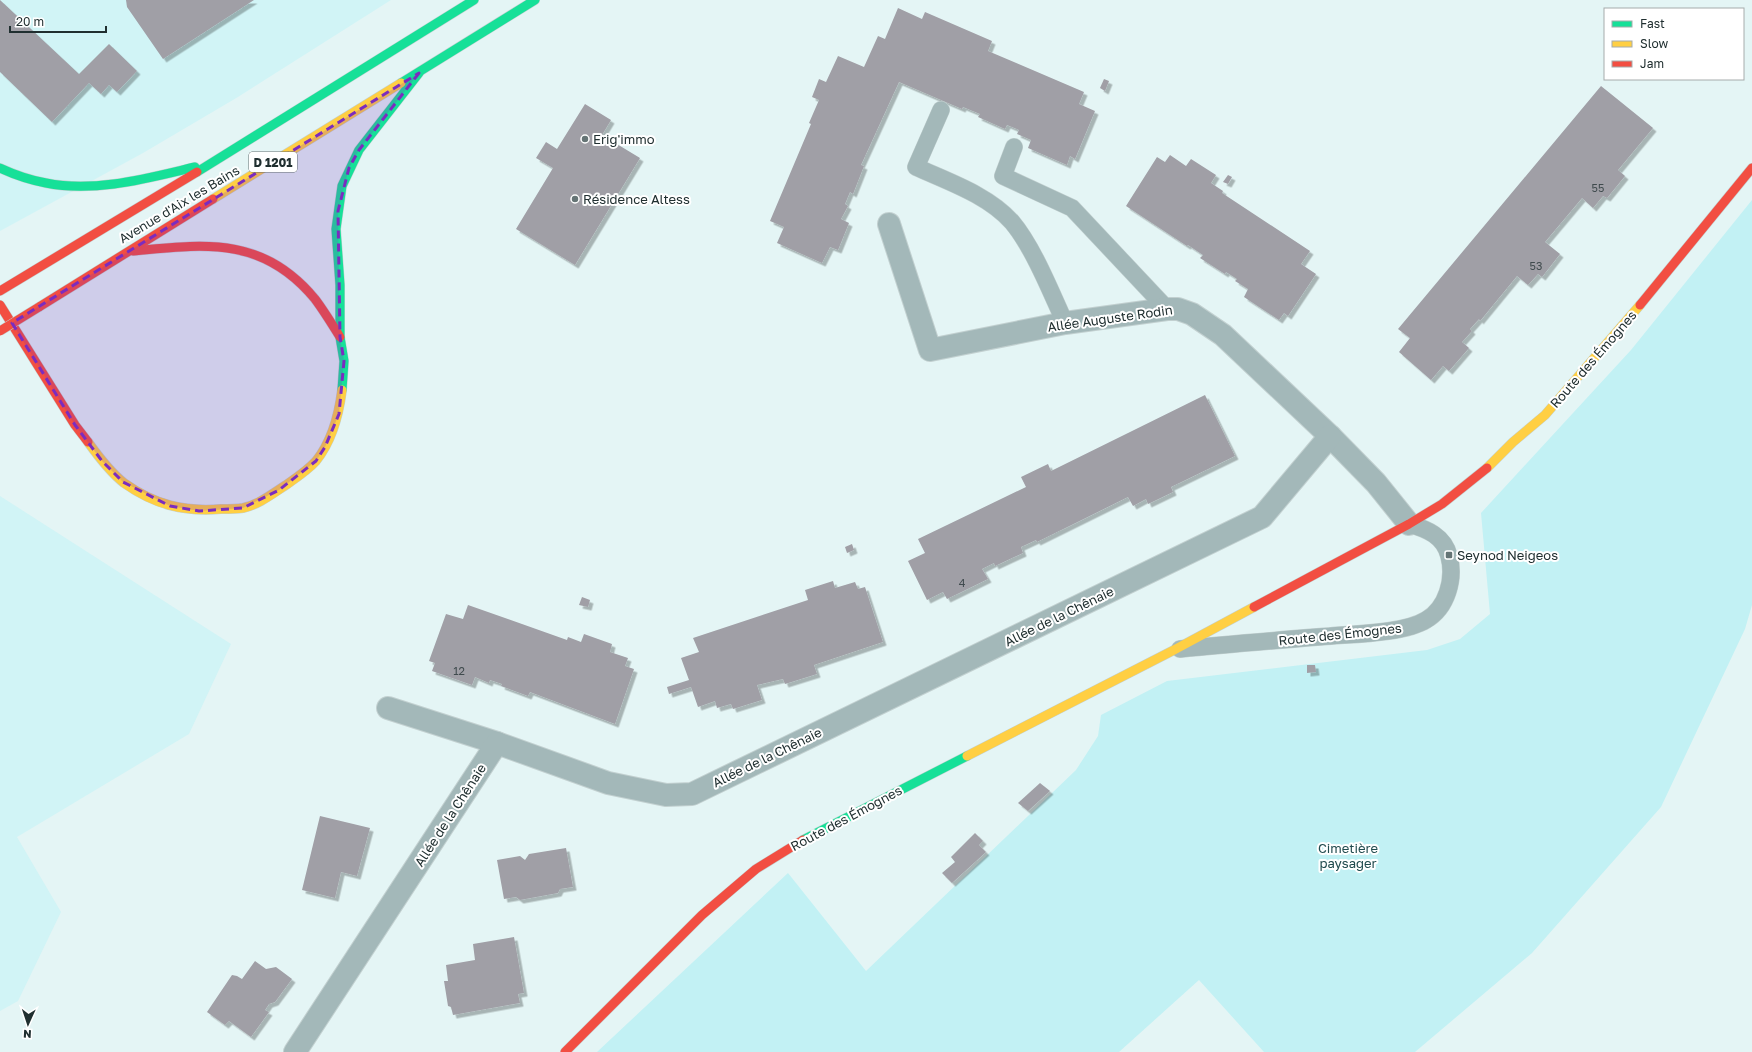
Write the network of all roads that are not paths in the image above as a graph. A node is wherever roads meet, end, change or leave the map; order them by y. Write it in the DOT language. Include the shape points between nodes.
graph roads {
  1 [pos="474,0"];
  2 [pos="535,0"];
  3 [pos="419,73"];
  4 [pos="941,110"];
  5 [pos="1014,147"];
  6 [pos="214,162"];
  7 [pos="0,168"];
  8 [pos="1752,168"];
  9 [pos="888,224"];
  10 [pos="128,251"];
  11 [pos="0,291"];
  12 [pos="0,305"];
  13 [pos="1167,309"];
  14 [pos="1065,322"];
  15 [pos="0,331"];
  16 [pos="340,337"];
  17 [pos="1330,436"];
  18 [pos="1409,524"];
  19 [pos="1174,650"];
  20 [pos="388,708"];
  21 [pos="497,743"];
  22 [pos="295,1052"];
  23 [pos="565,1052"];
  1 -- 6 [label="main road, Avenue d'Aix les Bains / D 1201"];
  2 -- 3 [label="main road, Avenue d'Aix les Bains / D 1201"];
  3 -- 10 [label="main road, Avenue d'Aix les Bains / D 1201"];
  3 -- 16 [label="main road" via="358,150 342,186 336,229"];
  4 -- 14 [label="lane" via="916,167 976,195 1011,222 1025,240"];
  5 -- 13 [label="lane" via="1003,176 1072,208"];
  6 -- 7 [label="main road" via="138,180 84,187 58,186 33,181"];
  6 -- 11 [label="main road, Avenue d'Aix les Bains / D 1201"];
  8 -- 18 [label="main road, Route des Émognes" via="1545,415 1482,472 1442,504"];
  9 -- 14 [label="street, Allée Auguste Rodin" via="930,350"];
  10 -- 15 [label="main road, Avenue d'Aix les Bains / D 1201, bridge"];
  10 -- 16 [label="main road" via="216,246 252,253 273,262 296,278 314,298"];
  12 -- 16 [label="main road" via="75,425 102,461 123,482 148,497 170,506 199,511 243,508 263,500 298,477 316,461 339,414 344,362"];
  13 -- 14 [label="street, Allée Auguste Rodin"];
  13 -- 17 [label="street, Allée Auguste Rodin" via="1178,309 1192,314 1223,334"];
  17 -- 18 [label="street, Allée Auguste Rodin" via="1376,483"];
  17 -- 21 [label="street, Allée de la Chênaie" via="1262,517 692,794 666,795 608,783"];
  18 -- 19 [label="main road, Route des Émognes"];
  18 -- 19 [label="lane, Route des Émognes" via="1426,529 1439,537 1449,555 1452,575 1447,593 1438,611 1426,621 1403,628 1355,634"];
  19 -- 23 [label="main road, Route des Émognes" via="862,808 809,836 756,869 702,916"];
  20 -- 21 [label="street"];
  21 -- 22 [label="street, Allée de la Chênaie"];
}
